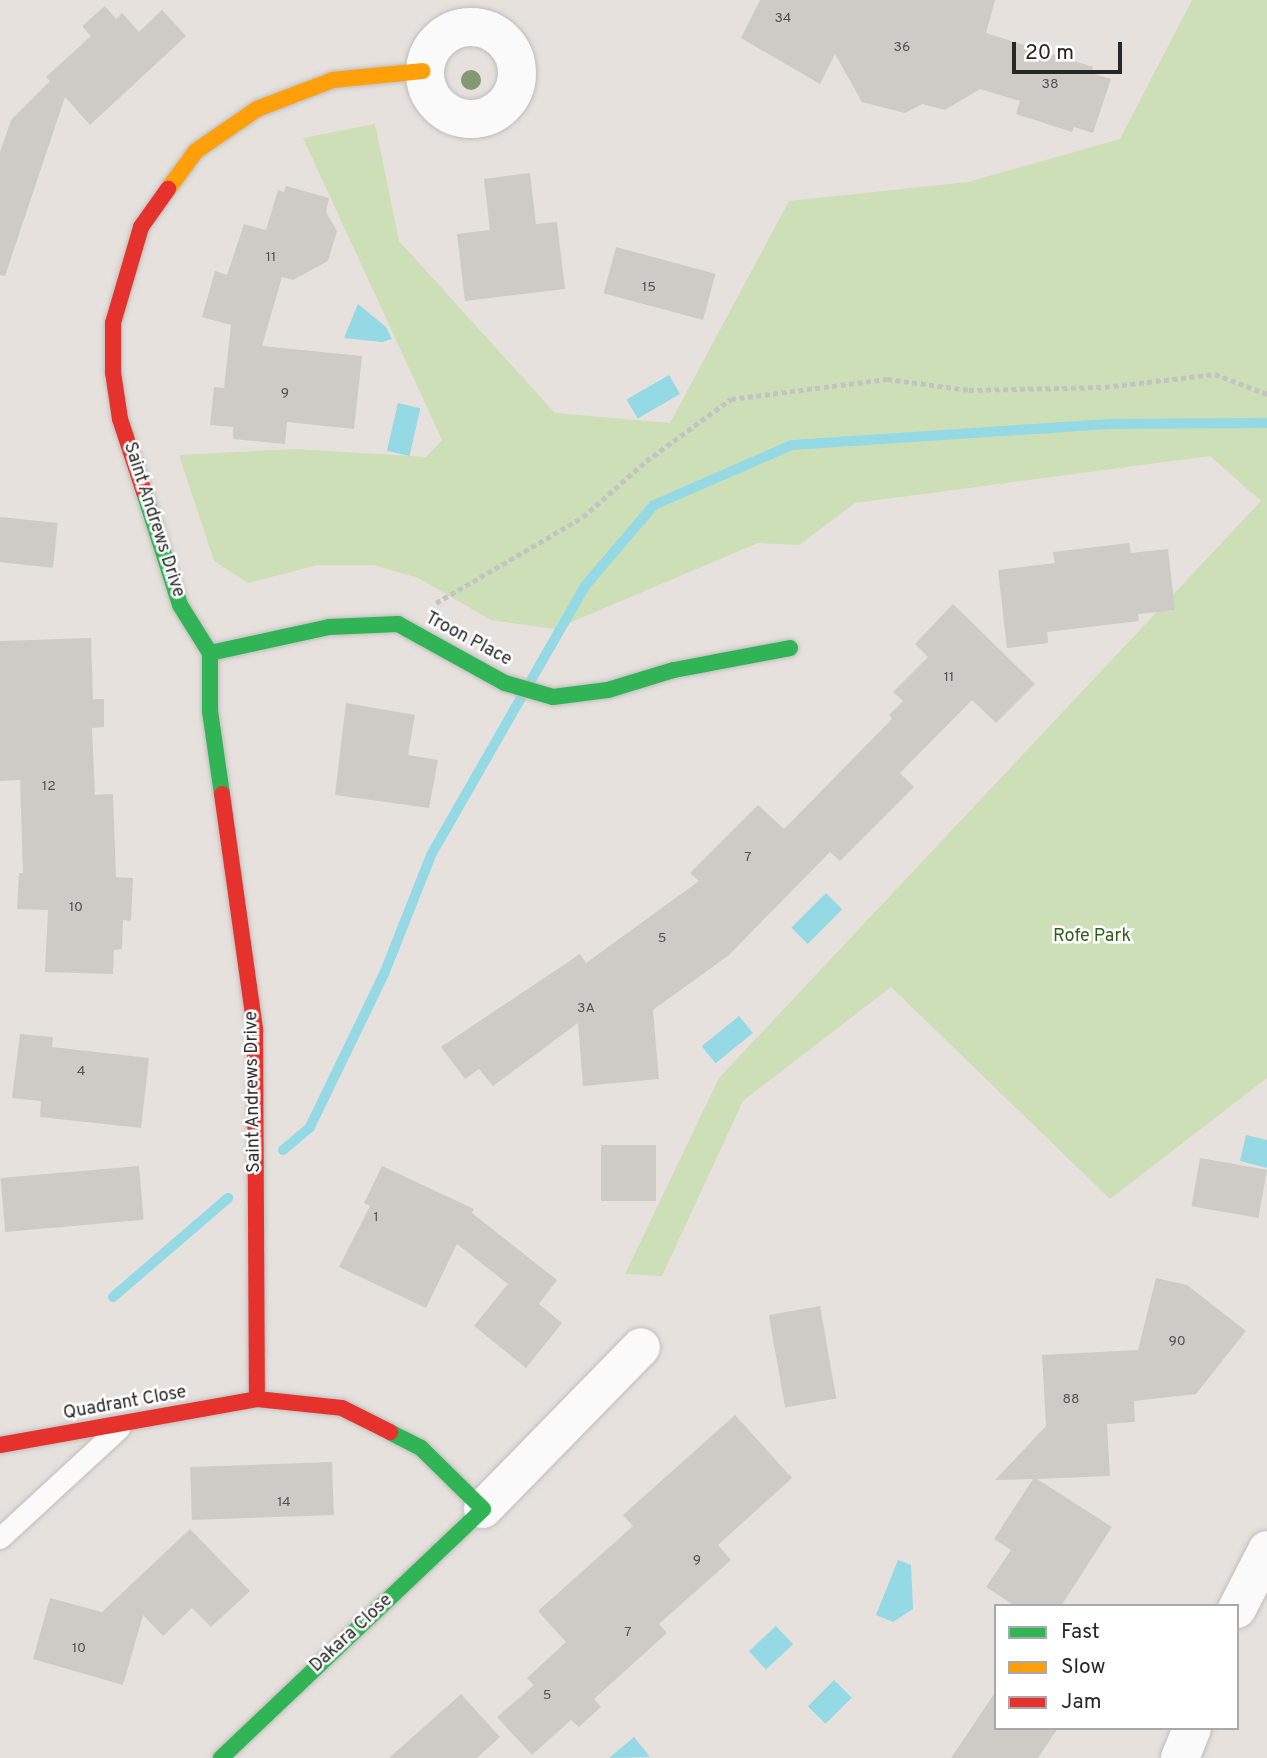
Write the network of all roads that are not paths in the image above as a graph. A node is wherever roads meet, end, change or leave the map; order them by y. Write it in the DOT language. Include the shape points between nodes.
graph roads {
  1 [pos="423,71"];
  2 [pos="790,648"];
  3 [pos="210,653"];
  4 [pos="641,1347"];
  5 [pos="257,1399"];
  6 [pos="123,1424"];
  7 [pos="0,1445"];
  8 [pos="483,1509"];
  9 [pos="0,1538"];
  10 [pos="1267,1550"];
  11 [pos="1239,1605"];
  12 [pos="1191,1730"];
  13 [pos="221,1758"];
  14 [pos="1181,1758"];
  1 -- 3 [label="street, Saint Andrews Drive" via="332,80 257,109 196,151 141,227 113,323 113,372 120,419 180,605"];
  2 -- 3 [label="street, Troon Place" via="674,670 608,690 553,697 505,683 398,624 329,627"];
  3 -- 5 [label="street, Saint Andrews Drive" via="210,711 255,1030"];
  4 -- 8 [label="street, Dakara Close"];
  5 -- 6 [label="street, Quadrant Close"];
  5 -- 8 [label="street" via="342,1408 383,1425 421,1448"];
  6 -- 7 [label="street, Quadrant Close"];
  6 -- 9 [label="lane"];
  8 -- 13 [label="street, Dakara Close"];
  10 -- 11 [label="street"];
  12 -- 14 [label="street"];
}
